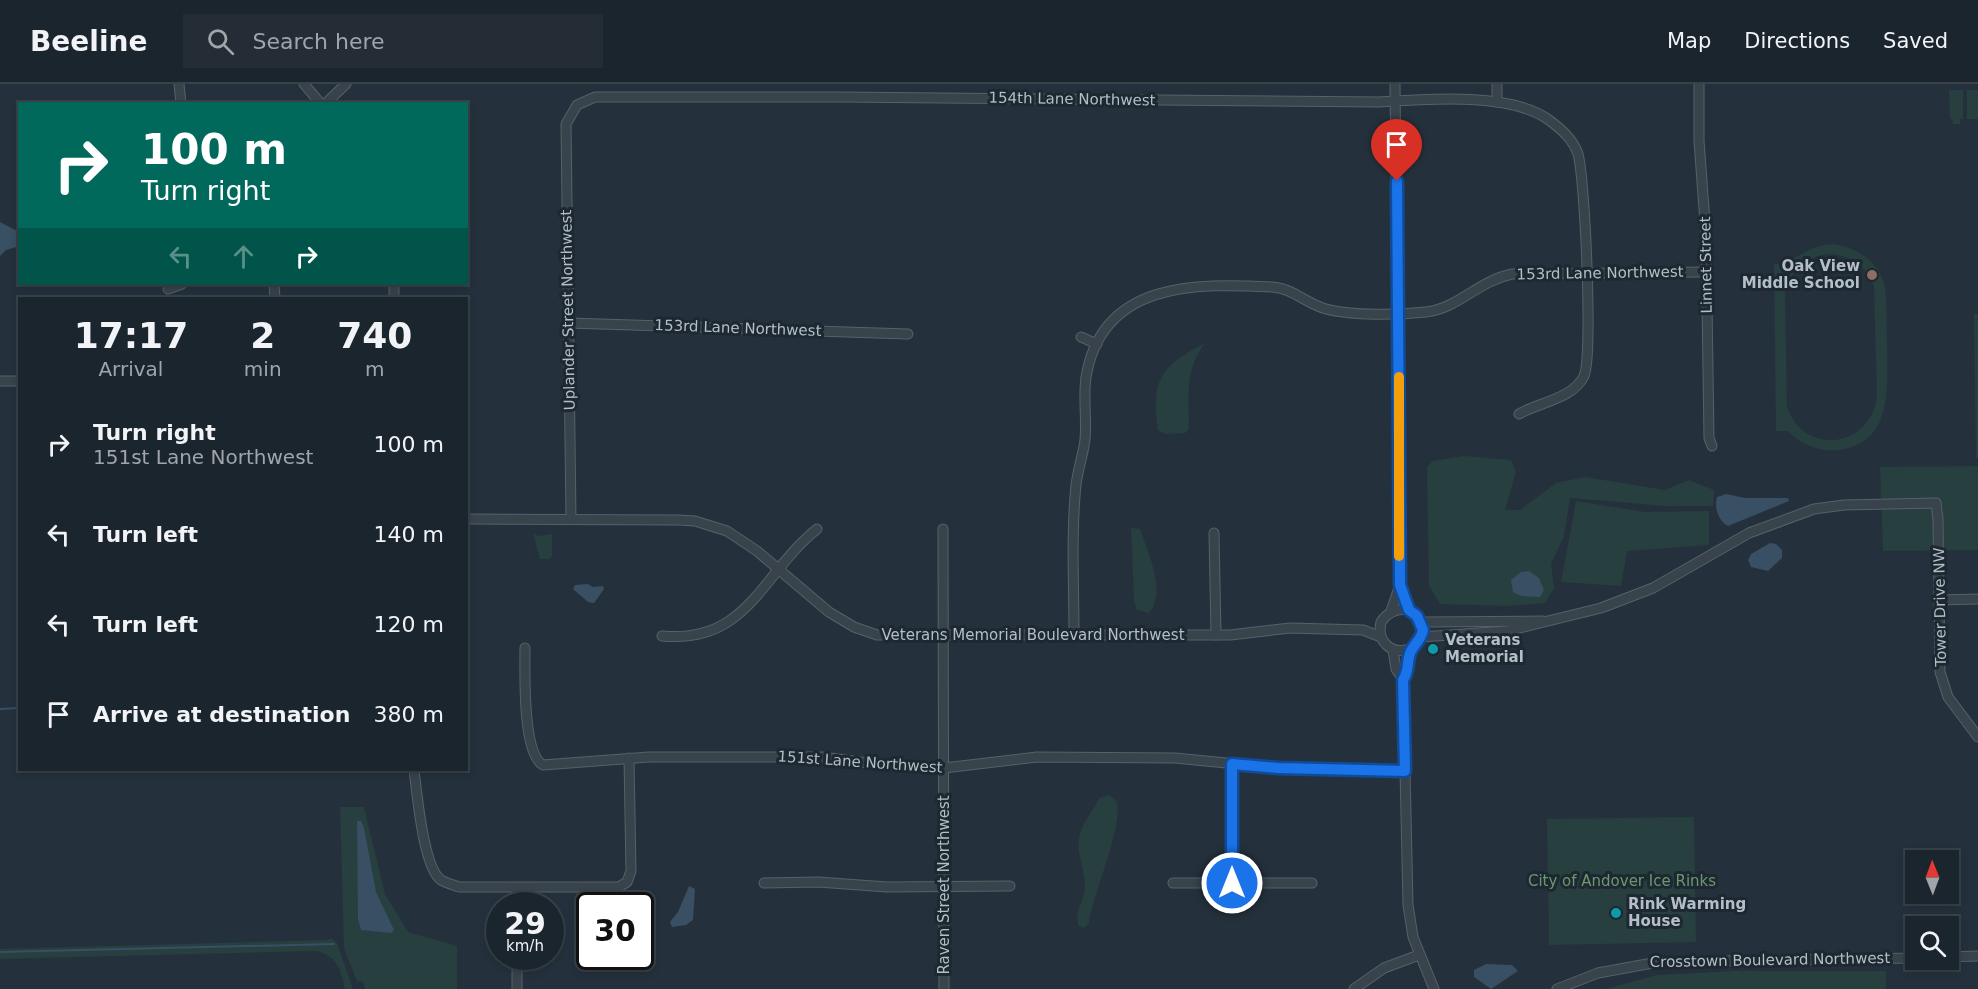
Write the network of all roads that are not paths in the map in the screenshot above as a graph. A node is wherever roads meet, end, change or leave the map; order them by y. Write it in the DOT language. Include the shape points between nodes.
graph roads {
  1 [pos="178,84"];
  2 [pos="304,84"];
  3 [pos="346,84"];
  4 [pos="1395,84"];
  5 [pos="1497,84"];
  6 [pos="1699,84"];
  7 [pos="1395,101"];
  8 [pos="181,102"];
  9 [pos="321,102"];
  10 [pos="325,102"];
  11 [pos="1497,102"];
  12 [pos="578,105"];
  13 [pos="1707,272"];
  14 [pos="1586,274"];
  15 [pos="179,285"];
  16 [pos="168,289"];
  17 [pos="1398,312"];
  18 [pos="568,323"];
  19 [pos="908,334"];
  20 [pos="1081,337"];
  21 [pos="1096,344"];
  22 [pos="0,381"];
  23 [pos="18,381"];
  24 [pos="1519,414"];
  25 [pos="1712,446"];
  26 [pos="468,519"];
  27 [pos="571,519"];
  28 [pos="817,529"];
  29 [pos="944,529"];
  30 [pos="1214,533"];
  31 [pos="778,569"];
  32 [pos="1400,585"];
  33 [pos="1978,599"];
  34 [pos="1940,600"];
  35 [pos="1409,610"];
  36 [pos="1391,611"];
  37 [pos="1420,620"];
  38 [pos="1543,621"];
  39 [pos="1381,622"];
  40 [pos="1363,630"];
  41 [pos="1074,634"];
  42 [pos="1216,635"];
  43 [pos="662,636"];
  44 [pos="944,637"];
  45 [pos="1421,637"];
  46 [pos="1381,638"];
  47 [pos="525,648"];
  48 [pos="1412,648"];
  49 [pos="1393,650"];
  50 [pos="1403,680"];
  51 [pos="1978,737"];
  52 [pos="629,758"];
  53 [pos="1232,764"];
  54 [pos="944,768"];
  55 [pos="414,771"];
  56 [pos="1405,771"];
  57 [pos="764,883"];
  58 [pos="1173,883"];
  59 [pos="1232,883"];
  60 [pos="1312,884"];
  61 [pos="1010,886"];
  62 [pos="944,888"];
  63 [pos="516,889"];
  64 [pos="1419,955"];
  65 [pos="1978,956"];
  66 [pos="1959,957"];
  67 [pos="1905,958"];
  68 [pos="517,970"];
  69 [pos="517,989"];
  70 [pos="944,989"];
  71 [pos="1354,989"];
  72 [pos="1434,989"];
  73 [pos="1557,989"];
  1 -- 8 [label="street"];
  2 -- 9 [label="street"];
  3 -- 10 [label="street"];
  4 -- 7 [label="street"];
  5 -- 11 [label="street"];
  6 -- 13 [label="street, Linnet Street"];
  7 -- 11 [label="street, 154th Lane Northwest"];
  7 -- 12 [label="street, 154th Lane Northwest" via="623,96 595,97"];
  7 -- 17 [label="street"];
  11 -- 14 [label="street, 154th Lane Northwest" via="1515,104 1548,119 1568,135 1577,152 1583,177"];
  12 -- 18 [label="street, Uplander Street Northwest" via="566,124"];
  13 -- 14 [label="street, 153rd Lane Northwest"];
  13 -- 25 [label="street, Linnet Street"];
  14 -- 17 [label="street, 153rd Lane Northwest" via="1512,274 1488,280 1449,306 1427,312"];
  14 -- 24 [label="street, 154th Lane Northwest" via="1585,374 1571,391"];
  15 -- 16 [label="street"];
  17 -- 21 [label="street, 153rd Lane Northwest" via="1324,309 1275,287 1186,286 1159,291 1124,309"];
  17 -- 32 [label="street"];
  18 -- 19 [label="street, 153rd Lane Northwest"];
  18 -- 27 [label="street, Uplander Street Northwest"];
  20 -- 21 [label="street"];
  21 -- 41 [label="street" via="1086,377 1085,441 1076,485"];
  22 -- 23 [label="street"];
  26 -- 27 [label="street, Veterans Memorial Boulevard Northwest"];
  27 -- 31 [label="street, Veterans Memorial Boulevard Northwest" via="703,523 727,531"];
  28 -- 31 [label="street"];
  29 -- 44 [label="street, Raven Street Northwest"];
  30 -- 42 [label="street"];
  31 -- 43 [label="street" via="749,606 725,625 696,636"];
  31 -- 44 [label="street, Veterans Memorial Boulevard Northwest" via="829,612 854,627 877,635"];
  32 -- 35 [label="street"];
  32 -- 36 [label="street"];
  33 -- 34 [label="street"];
  34 -- 38 [label="street, Tower Drive NW" via="1936,503 1844,505 1814,508 1749,533 1653,588 1601,608"];
  34 -- 51 [label="street, Tower Drive NW" via="1940,672 1948,697"];
  35 -- 36 [label="street"];
  35 -- 37 [label="street"];
  36 -- 39 [label="street"];
  37 -- 38 [label="street"];
  37 -- 45 [label="street"];
  38 -- 45 [label="street" via="1507,631"];
  39 -- 40 [label="street"];
  39 -- 46 [label="street"];
  40 -- 42 [label="street, Veterans Memorial Boulevard Northwest" via="1274,629"];
  40 -- 46 [label="street, Veterans Memorial Boulevard Northwest"];
  41 -- 42 [label="street, Veterans Memorial Boulevard Northwest"];
  41 -- 44 [label="street, Veterans Memorial Boulevard Northwest"];
  44 -- 54 [label="street, Raven Street Northwest"];
  45 -- 48 [label="street"];
  46 -- 49 [label="street"];
  47 -- 52 [label="street, 151st Lane Northwest" via="534,756 543,765 552,766"];
  48 -- 49 [label="street"];
  48 -- 50 [label="street" via="1409,670"];
  49 -- 50 [label="street" via="1396,669"];
  50 -- 56 [label="street"];
  52 -- 54 [label="street, 151st Lane Northwest" via="822,757"];
  52 -- 63 [label="street" via="631,871 627,882 619,887"];
  53 -- 54 [label="street, 151st Lane Northwest" via="1175,758 1037,757"];
  53 -- 56 [label="street, 151st Lane Northwest"];
  53 -- 59 [label="street"];
  54 -- 62 [label="street, Raven Street Northwest"];
  55 -- 63 [label="street" via="429,856 441,880 459,887"];
  56 -- 64 [label="street" via="1408,905"];
  57 -- 62 [label="street"];
  58 -- 59 [label="street"];
  59 -- 60 [label="street"];
  61 -- 62 [label="street"];
  62 -- 70 [label="street, Raven Street Northwest"];
  64 -- 71 [label="street" via="1384,968"];
  64 -- 72 [label="street"];
  65 -- 66 [label="street"];
  67 -- 73 [label="street, Crosstown Boulevard Northwest" via="1658,962 1598,973"];
  68 -- 69 [label="street"];
}
